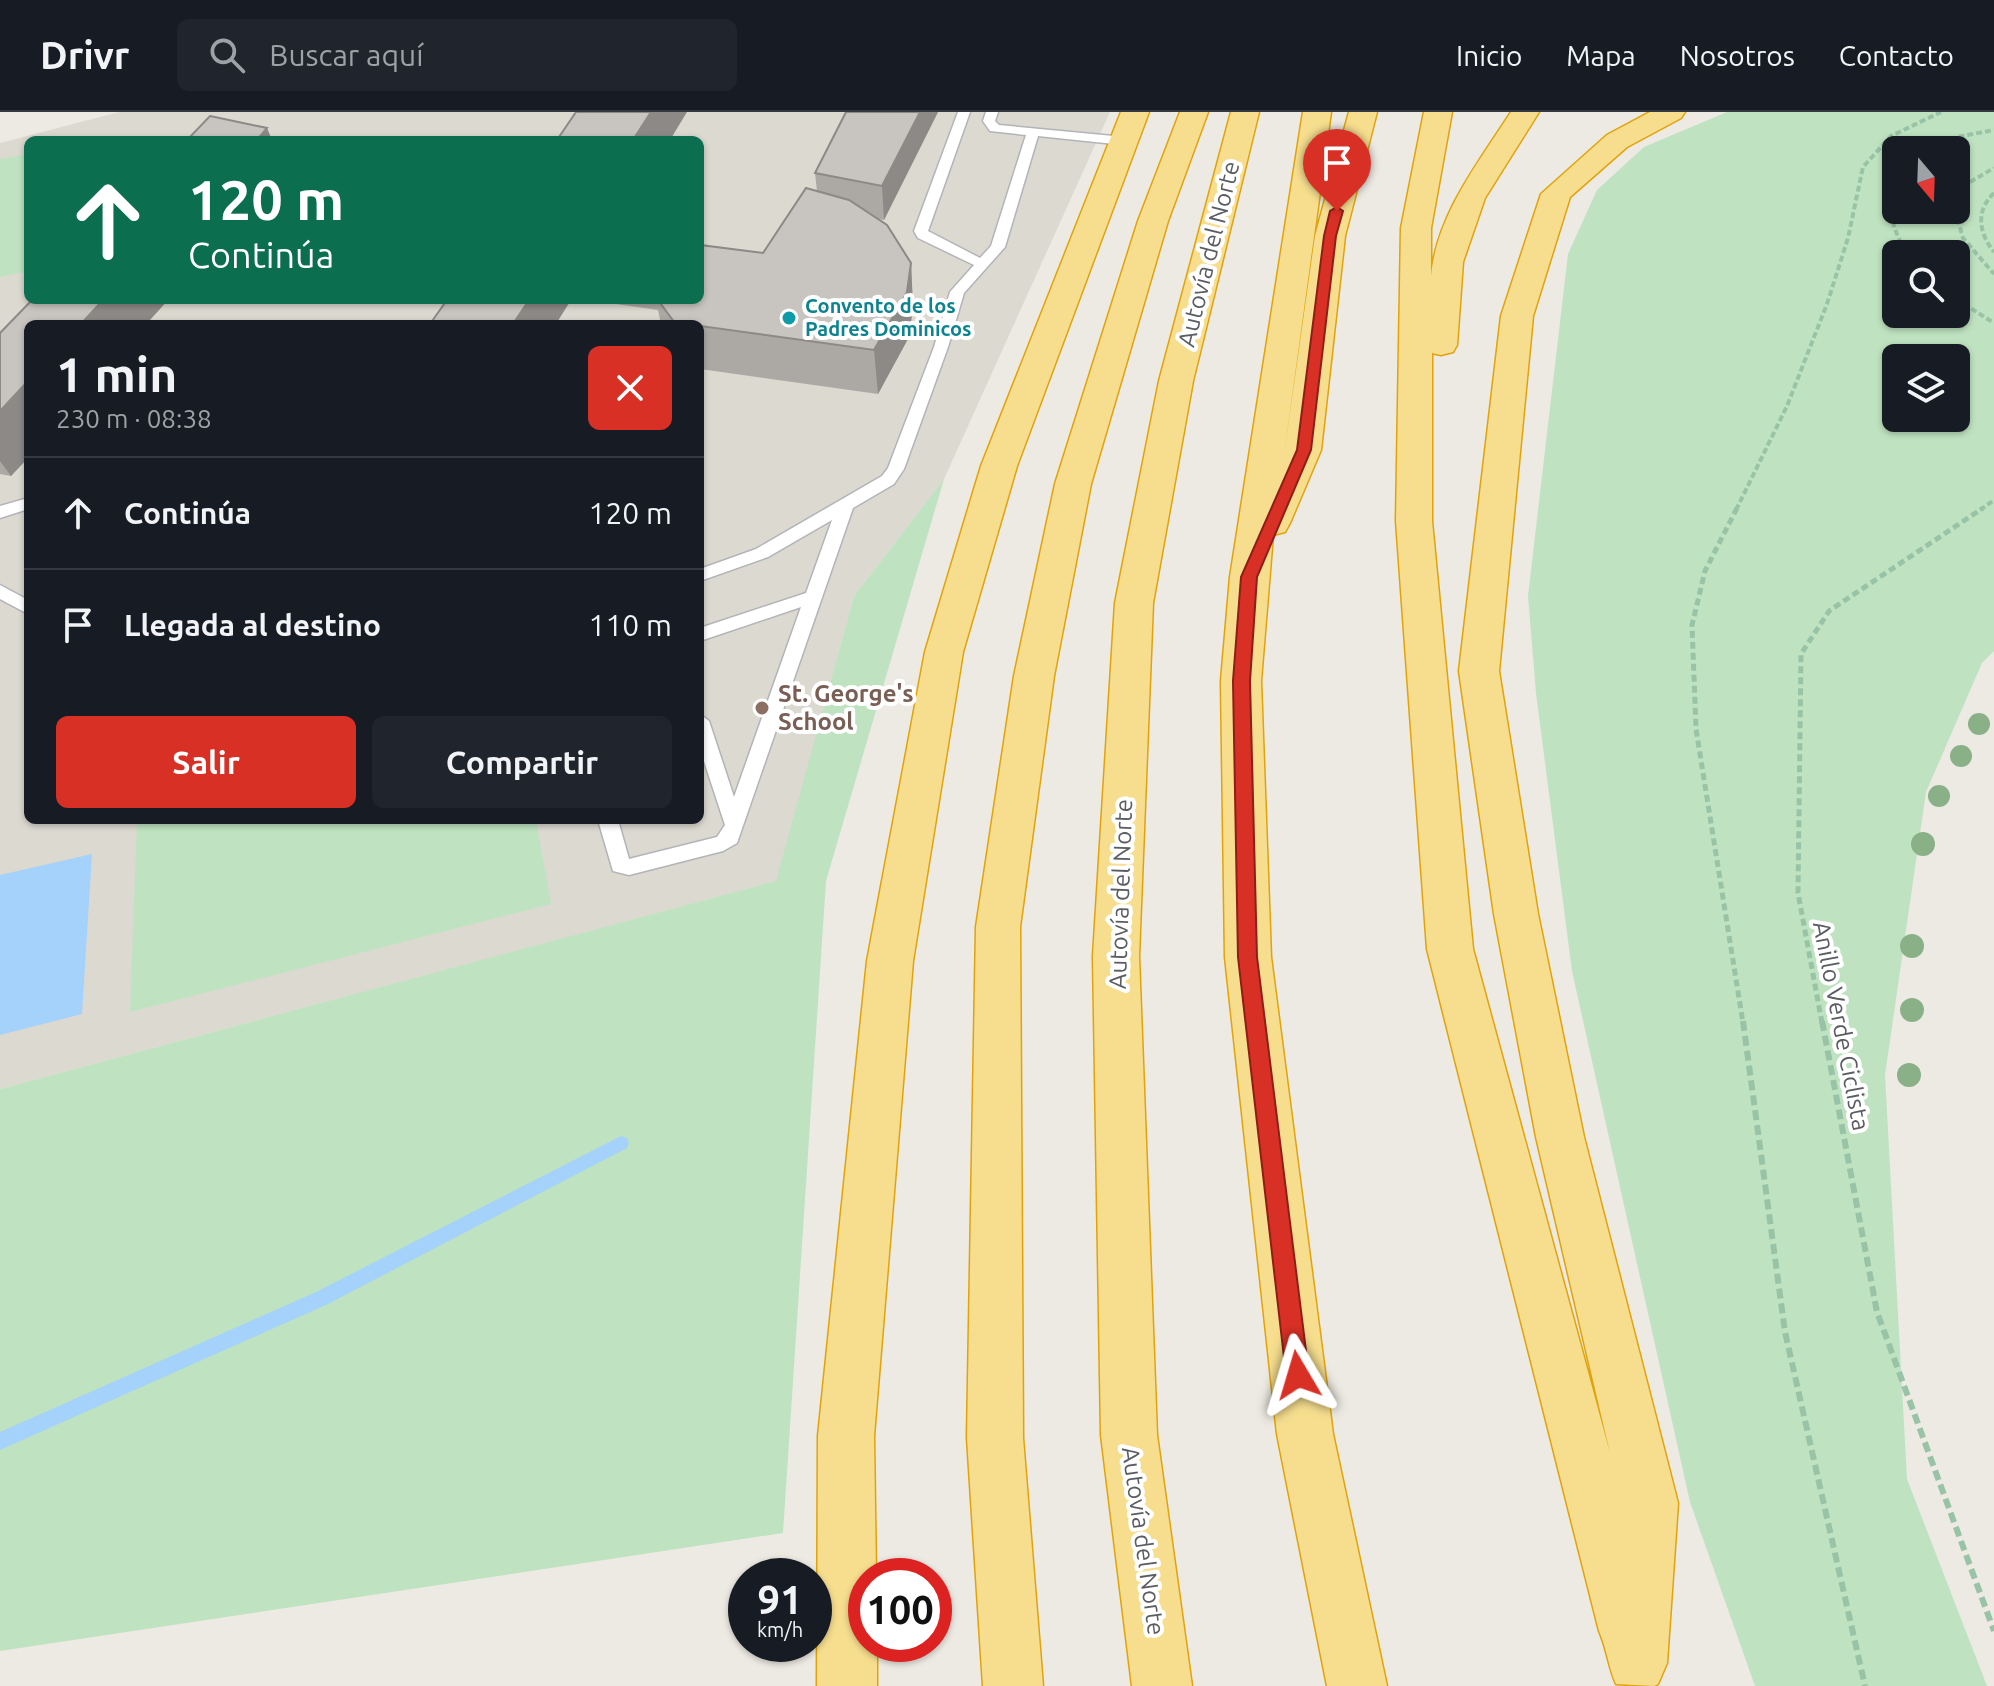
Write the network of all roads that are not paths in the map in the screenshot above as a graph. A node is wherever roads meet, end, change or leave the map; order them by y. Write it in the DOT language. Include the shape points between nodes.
graph roads {
  1 [pos="964,112"];
  2 [pos="992,112"];
  3 [pos="1160,112"];
  4 [pos="1194,112"];
  5 [pos="1245,112"];
  6 [pos="1317,112"];
  7 [pos="1363,112"];
  8 [pos="1438,112"];
  9 [pos="1525,112"];
  10 [pos="1671,112"];
  11 [pos="1130,126"];
  12 [pos="1033,132"];
  13 [pos="982,264"];
  14 [pos="1076,265"];
  15 [pos="1413,468"];
  16 [pos="24,504"];
  17 [pos="845,506"];
  18 [pos="0,512"];
  19 [pos="704,574"];
  20 [pos="1249,577"];
  21 [pos="0,591"];
  22 [pos="815,596"];
  23 [pos="24,606"];
  24 [pos="704,634"];
  25 [pos="704,733"];
  26 [pos="609,824"];
  27 [pos="735,827"];
  28 [pos="1642,1675"];
  29 [pos="847,1686"];
  30 [pos="1013,1686"];
  31 [pos="1162,1686"];
  32 [pos="1357,1686"];
  1 -- 13 [label="lane" via="921,231"];
  2 -- 12 [label="lane" via="989,121 995,128"];
  3 -- 14 [label="highway"];
  4 -- 30 [label="highway" via="1153,221 1073,484 1034,676 998,927 995,1438"];
  5 -- 31 [label="highway, Autovía del Norte" via="1176,381 1134,603 1117,1020 1129,1435"];
  6 -- 20 [label="highway"];
  7 -- 20 [label="highway" via="1330,236 1304,450"];
  8 -- 15 [label="highway" via="1416,228"];
  9 -- 15 [label="highway" via="1470,198 1448,262 1440,368"];
  10 -- 28 [label="highway" via="1617,141 1556,194 1517,316 1479,671 1516,914 1560,1137 1650,1503"];
  11 -- 12 [label="lane"];
  11 -- 14 [label="highway"];
  12 -- 13 [label="lane" via="998,247"];
  13 -- 17 [label="lane" via="957,292 896,469 888,480"];
  14 -- 29 [label="highway" via="999,466 944,652 890,961 846,1436"];
  15 -- 28 [label="highway" via="1450,949"];
  16 -- 18 [label="lane"];
  17 -- 19 [label="lane" via="762,553"];
  17 -- 22 [label="lane"];
  20 -- 32 [label="highway" via="1241,681 1248,957 1305,1434"];
  21 -- 23 [label="lane"];
  22 -- 24 [label="lane"];
  22 -- 27 [label="lane"];
  25 -- 27 [label="lane"];
  26 -- 27 [label="lane" via="620,865 629,867 723,843"];
}
